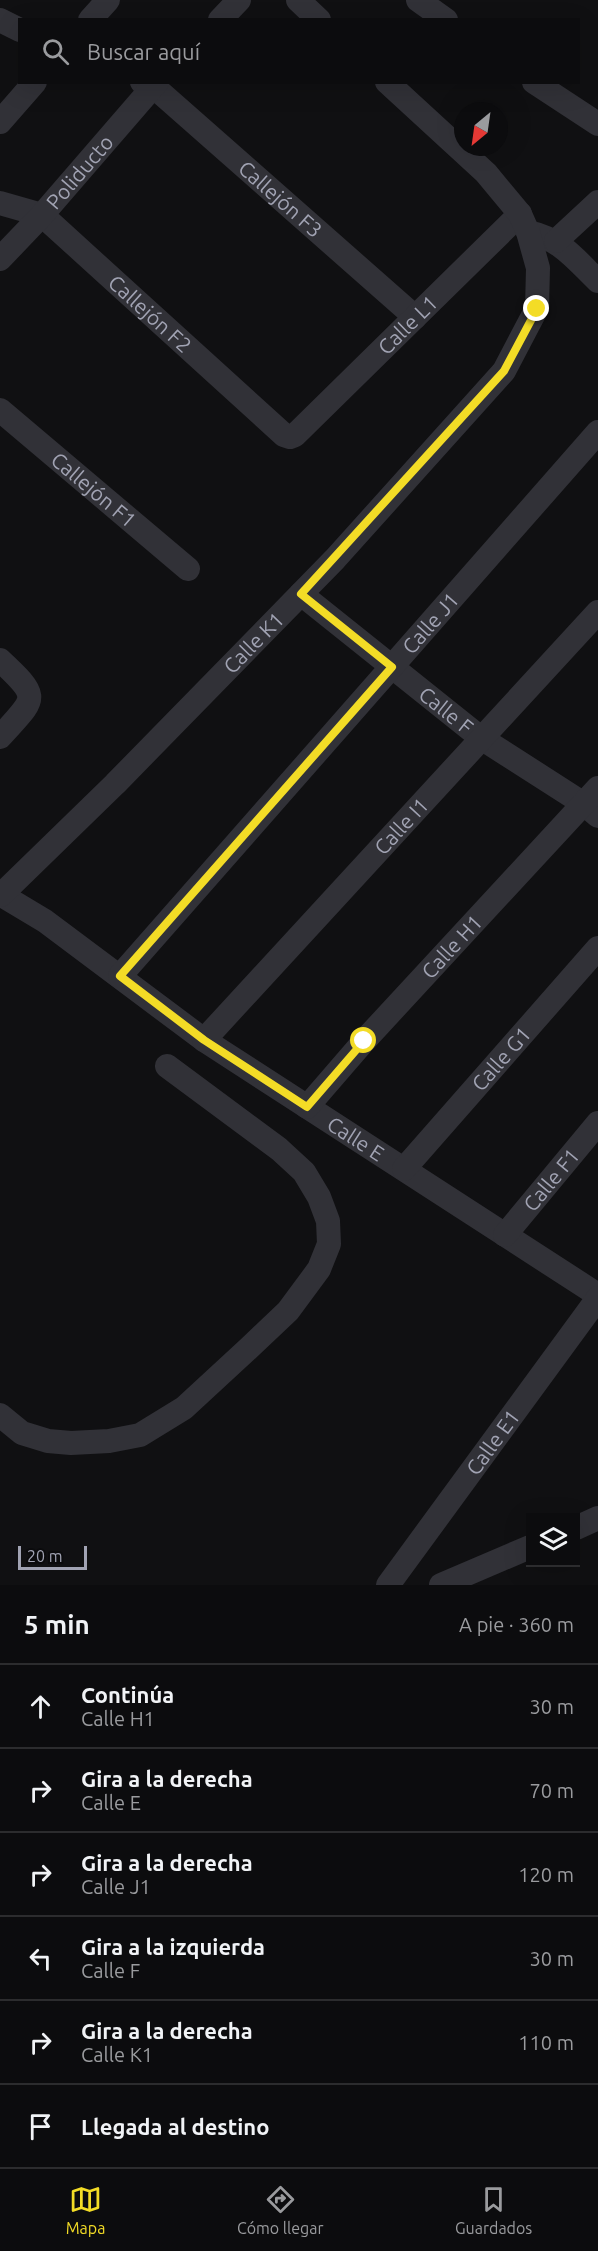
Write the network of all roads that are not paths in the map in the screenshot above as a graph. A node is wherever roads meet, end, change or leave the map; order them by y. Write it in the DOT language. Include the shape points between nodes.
graph roads {
  1 [pos="108,0"];
  2 [pos="239,0"];
  3 [pos="298,0"];
  4 [pos="418,0"];
  5 [pos="92,18"];
  6 [pos="222,18"];
  7 [pos="317,18"];
  8 [pos="443,18"];
  9 [pos="0,20"];
  10 [pos="18,29"];
  11 [pos="33,84"];
  12 [pos="150,84"];
  13 [pos="389,84"];
  14 [pos="537,84"];
  15 [pos="0,122"];
  16 [pos="598,124"];
  17 [pos="598,202"];
  18 [pos="0,203"];
  19 [pos="42,215"];
  20 [pos="524,223"];
  21 [pos="556,241"];
  22 [pos="0,259"];
  23 [pos="598,281"];
  24 [pos="415,317"];
  25 [pos="0,410"];
  26 [pos="598,432"];
  27 [pos="294,435"];
  28 [pos="188,569"];
  29 [pos="301,594"];
  30 [pos="598,612"];
  31 [pos="0,660"];
  32 [pos="392,667"];
  33 [pos="0,737"];
  34 [pos="481,738"];
  35 [pos="593,802"];
  36 [pos="1,894"];
  37 [pos="598,948"];
  38 [pos="120,976"];
  39 [pos="204,1040"];
  40 [pos="167,1066"];
  41 [pos="307,1107"];
  42 [pos="598,1123"];
  43 [pos="404,1169"];
  44 [pos="504,1235"];
  45 [pos="598,1297"];
  46 [pos="0,1415"];
  47 [pos="526,1549"];
  48 [pos="388,1585"];
  49 [pos="441,1585"];
  1 -- 5 [label="street"];
  2 -- 6 [label="street"];
  3 -- 7 [label="street"];
  4 -- 8 [label="street"];
  9 -- 10 [label="street"];
  11 -- 15 [label="street"];
  12 -- 19 [label="street, Poliducto"];
  12 -- 24 [label="street, Callejón F3"];
  13 -- 20 [label="street" via="486,173"];
  14 -- 16 [label="street"];
  17 -- 21 [label="street"];
  18 -- 19 [label="street, Callejón F2"];
  19 -- 22 [label="street, Poliducto"];
  19 -- 27 [label="street, Callejón F2" via="284,435"];
  20 -- 21 [label="street"];
  20 -- 24 [label="street, Calle L1"];
  20 -- 29 [label="street, Calle K1" via="538,268 537,309 504,371"];
  21 -- 23 [label="street"];
  24 -- 27 [label="street, Calle L1"];
  25 -- 28 [label="street, Callejón F1"];
  26 -- 32 [label="street, Calle J1"];
  29 -- 32 [label="street, Calle F"];
  29 -- 36 [label="street, Calle K1"];
  30 -- 34 [label="street, Calle I1"];
  31 -- 33 [label="street" via="27,685 30,699"];
  32 -- 34 [label="street, Calle F"];
  32 -- 38 [label="street, Calle J1"];
  34 -- 35 [label="street, Calle F"];
  34 -- 39 [label="street, Calle I1"];
  35 -- 41 [label="street, Calle H1" via="364,1041"];
  36 -- 38 [label="street, Calle E"];
  37 -- 43 [label="street, Calle G1"];
  38 -- 39 [label="street, Calle E"];
  39 -- 41 [label="street, Calle E"];
  40 -- 46 [label="street" via="304,1172 328,1221 329,1244 319,1269 288,1311 249,1348 184,1408 140,1435 109,1441 48,1441 22,1433"];
  41 -- 43 [label="street, Calle E"];
  42 -- 44 [label="street, Calle F1"];
  43 -- 44 [label="street, Calle E"];
  44 -- 45 [label="street, Calle E"];
  45 -- 48 [label="street, Calle E1"];
  47 -- 49 [label="street"];
}
